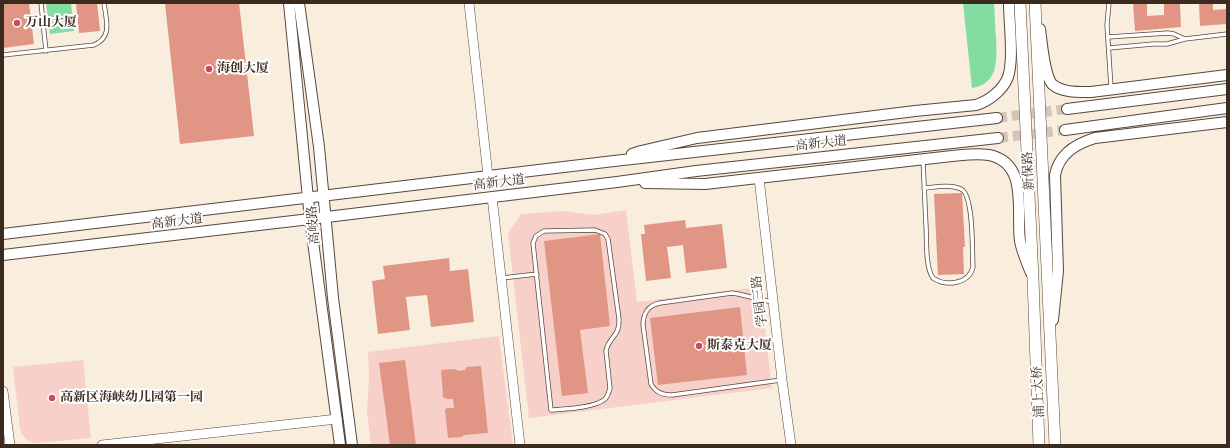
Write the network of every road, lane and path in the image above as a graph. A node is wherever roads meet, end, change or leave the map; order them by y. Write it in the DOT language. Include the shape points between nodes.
graph roads {
  1 [pos="42,3"];
  2 [pos="104,3"];
  3 [pos="289,3"];
  4 [pos="299,3"];
  5 [pos="469,3"];
  6 [pos="1009,3"];
  7 [pos="1020,3"];
  8 [pos="1036,3"];
  9 [pos="1109,3"];
  10 [pos="1227,34"];
  11 [pos="1108,37"];
  12 [pos="1185,39"];
  13 [pos="1109,48"];
  14 [pos="46,51"];
  15 [pos="3,55"];
  16 [pos="1227,75"];
  17 [pos="1227,89"];
  18 [pos="1111,90"];
  19 [pos="1227,108"];
  20 [pos="1067,109"];
  21 [pos="997,118"];
  22 [pos="1227,122"];
  23 [pos="1065,130"];
  24 [pos="998,138"];
  25 [pos="923,159"];
  26 [pos="614,161"];
  27 [pos="488,176"];
  28 [pos="759,178"];
  29 [pos="617,182"];
  30 [pos="924,188"];
  31 [pos="324,196"];
  32 [pos="308,197"];
  33 [pos="492,197"];
  34 [pos="326,218"];
  35 [pos="310,220"];
  36 [pos="3,234"];
  37 [pos="3,255"];
  38 [pos="536,274"];
  39 [pos="501,278"];
  40 [pos="1033,279"];
  41 [pos="773,302"];
  42 [pos="1050,338"];
  43 [pos="782,380"];
  44 [pos="3,391"];
  45 [pos="337,419"];
  46 [pos="10,445"];
  47 [pos="102,445"];
  48 [pos="340,445"];
  49 [pos="352,445"];
  50 [pos="520,445"];
  51 [pos="791,445"];
  52 [pos="1039,445"];
  53 [pos="1055,445"];
  1 -- 14 [label="lane"];
  2 -- 14 [label="lane" via="108,30 103,40 94,45"];
  3 -- 32 [label="main road, 高岐路"];
  4 -- 31 [label="main road, 高岐路"];
  5 -- 27 [label="street"];
  6 -- 26 [label="main road" via="1009,71 1001,88 982,103 697,138 641,151"];
  7 -- 40 [label="main road, 新保路"];
  8 -- 18 [label="main road" via="1046,73 1052,84 1072,92"];
  8 -- 42 [label="main road, 新保路"];
  9 -- 11 [label="lane"];
  10 -- 12 [label="lane"];
  11 -- 12 [label="lane" via="1168,33"];
  11 -- 13 [label="lane"];
  12 -- 13 [label="lane" via="1167,44"];
  13 -- 18 [label="lane"];
  14 -- 15 [label="lane"];
  16 -- 18 [label="main road"];
  17 -- 20 [label="main road"];
  19 -- 23 [label="main road"];
  21 -- 26 [label="main road, 高新大道"];
  22 -- 42 [label="main road" via="1095,138 1074,146 1061,158 1056,175 1058,271"];
  24 -- 29 [label="main road, 高新大道" via="696,170"];
  25 -- 28 [label="main road"];
  25 -- 30 [label="lane"];
  25 -- 40 [label="main road" via="976,154 995,157 1009,165 1017,183 1020,242"];
  26 -- 27 [label="main road, 高新大道"];
  27 -- 31 [label="main road, 高新大道"];
  28 -- 29 [label="main road" via="705,184"];
  28 -- 41 [label="street, 学园三路"];
  29 -- 33 [label="main road, 高新大道"];
  30 -- 30 [label="lane" via="927,256 931,275 937,281 943,282 964,280 973,267 967,196 958,188"];
  31 -- 32 [label="main road, 高新大道"];
  31 -- 34 [label="main road, 高岐路"];
  32 -- 35 [label="main road, 高岐路"];
  32 -- 36 [label="main road, 高新大道"];
  33 -- 34 [label="main road, 高新大道"];
  33 -- 39 [label="street"];
  34 -- 35 [label="main road, 高新大道"];
  34 -- 49 [label="main road, 高岐路"];
  35 -- 37 [label="main road, 高新大道"];
  35 -- 45 [label="main road, 高岐路"];
  38 -- 38 [label="lane" via="551,410 597,404 609,393 606,351 620,325 608,239 605,234 595,230 540,233 533,243"];
  38 -- 39 [label="lane"];
  39 -- 50 [label="street"];
  40 -- 52 [label="main road, 新保路"];
  41 -- 43 [label="street, 学园三路"];
  41 -- 43 [label="lane" via="732,294 655,304 644,316 643,325 651,384 660,394 672,395"];
  42 -- 53 [label="main road, 浦上大桥"];
  43 -- 51 [label="street, 学园三路"];
  44 -- 46 [label="street"];
  45 -- 47 [label="street"];
  45 -- 48 [label="main road, 高岐路"];
}
